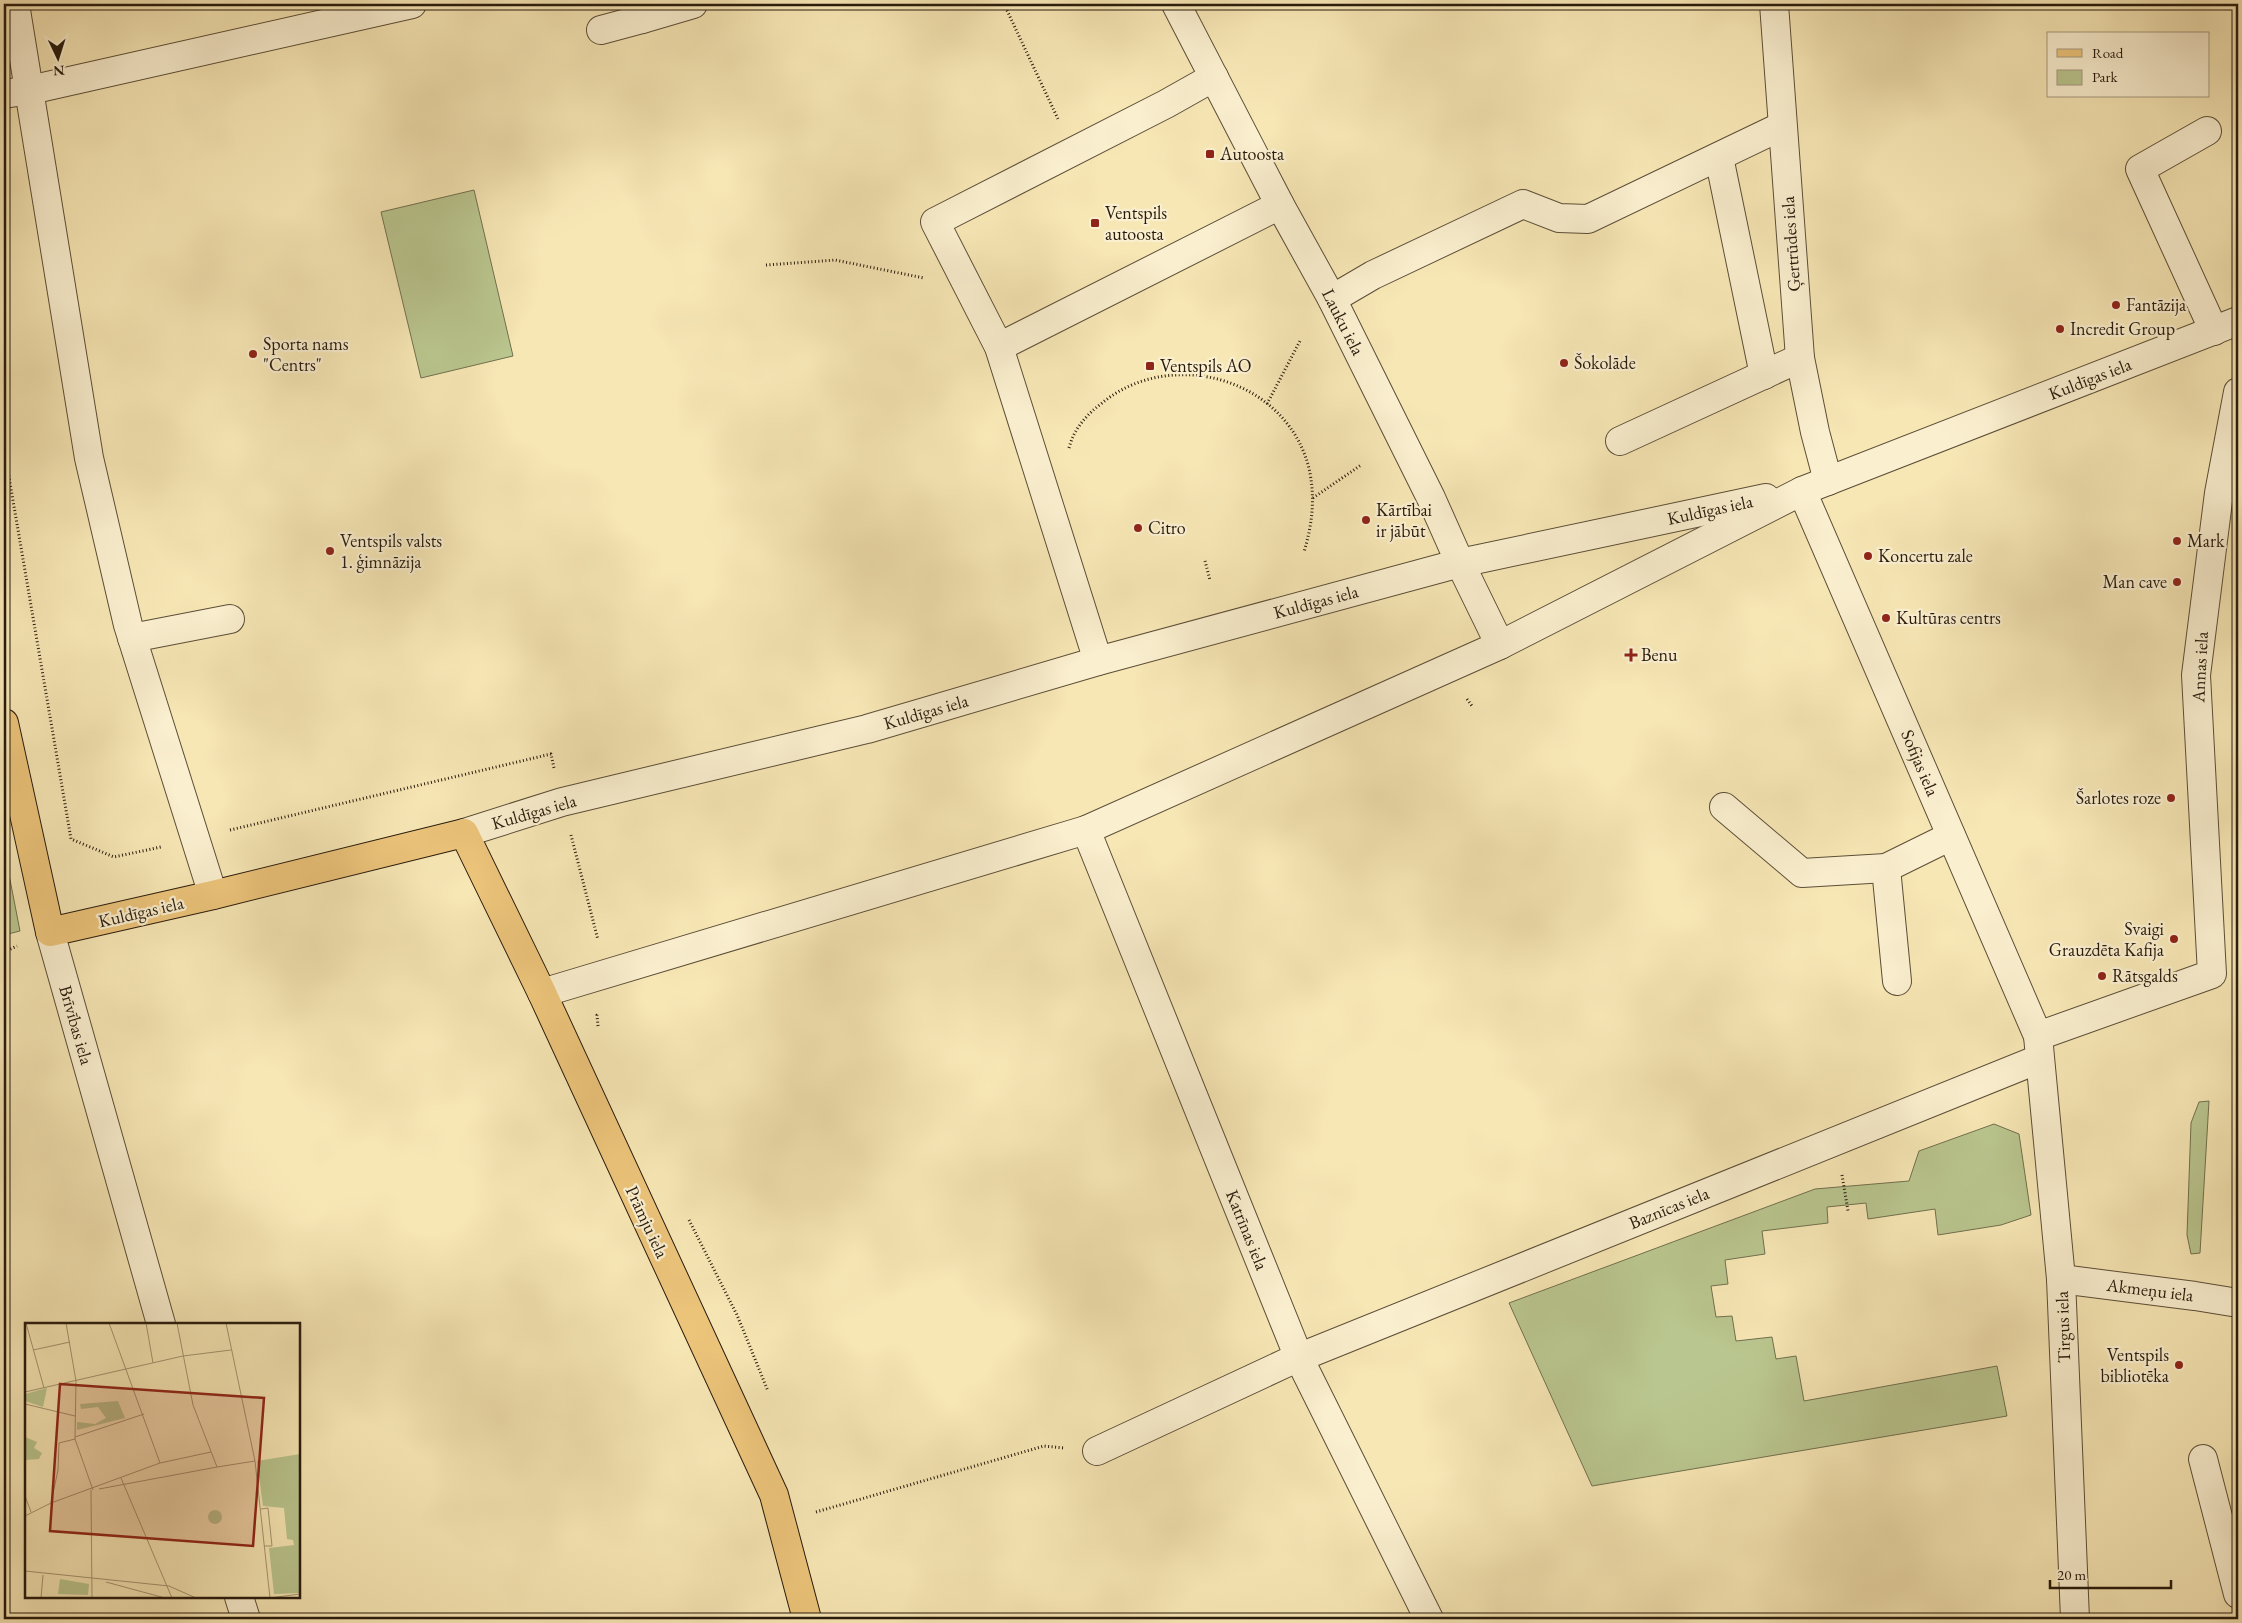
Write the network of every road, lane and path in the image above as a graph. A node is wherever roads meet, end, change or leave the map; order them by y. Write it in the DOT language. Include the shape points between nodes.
graph roads {
  1 [pos="15,4"];
  2 [pos="412,4"];
  3 [pos="693,4"];
  4 [pos="1004,4"];
  5 [pos="1176,4"];
  6 [pos="1774,4"];
  7 [pos="640,12"];
  8 [pos="600,30"];
  9 [pos="1214,77"];
  10 [pos="30,90"];
  11 [pos="4,94"];
  12 [pos="1782,126"];
  13 [pos="2207,131"];
  14 [pos="1074,151"];
  15 [pos="1719,157"];
  16 [pos="1280,205"];
  17 [pos="766,264"];
  18 [pos="968,286"];
  19 [pos="1332,299"];
  20 [pos="2226,326"];
  21 [pos="1301,338"];
  22 [pos="999,347"];
  23 [pos="1800,358"];
  24 [pos="1764,375"];
  25 [pos="2238,392"];
  26 [pos="1267,404"];
  27 [pos="1620,441"];
  28 [pos="4,448"];
  29 [pos="1068,450"];
  30 [pos="1361,465"];
  31 [pos="1828,481"];
  32 [pos="1802,491"];
  33 [pos="2228,496"];
  34 [pos="1313,498"];
  35 [pos="1304,552"];
  36 [pos="1205,561"];
  37 [pos="1460,563"];
  38 [pos="1210,580"];
  39 [pos="230,619"];
  40 [pos="132,638"];
  41 [pos="1500,645"];
  42 [pos="1098,661"];
  43 [pos="4,723"];
  44 [pos="562,802"];
  45 [pos="1724,807"];
  46 [pos="1086,830"];
  47 [pos="464,833"];
  48 [pos="1952,836"];
  49 [pos="195,839"];
  50 [pos="1886,868"];
  51 [pos="213,895"];
  52 [pos="50,932"];
  53 [pos="2212,974"];
  54 [pos="608,975"];
  55 [pos="1897,981"];
  56 [pos="542,993"];
  57 [pos="598,1032"];
  58 [pos="2038,1047"];
  59 [pos="685,1213"];
  60 [pos="2061,1279"];
  61 [pos="2238,1303"];
  62 [pos="162,1323"];
  63 [pos="1298,1358"];
  64 [pos="769,1396"];
  65 [pos="1097,1451"];
  66 [pos="2203,1459"];
  67 [pos="812,1503"];
  68 [pos="816,1512"];
  69 [pos="818,1521"];
  70 [pos="2238,1594"];
  71 [pos="239,1598"];
  72 [pos="246,1619"];
  73 [pos="807,1619"];
  74 [pos="1429,1619"];
  75 [pos="2075,1619"];
  1 -- 10 [label="street"];
  2 -- 10 [label="street"];
  3 -- 7 [label="street"];
  4 -- 14 [label="path"];
  5 -- 9 [label="street, Lauku iela"];
  6 -- 12 [label="street, Ģertrūdes iela"];
  7 -- 8 [label="street"];
  9 -- 14 [label="street"];
  9 -- 16 [label="street, Lauku iela"];
  10 -- 11 [label="street"];
  10 -- 40 [label="street" via="89,458"];
  12 -- 15 [label="street"];
  12 -- 23 [label="street, Ģertrūdes iela"];
  13 -- 20 [label="street" via="2140,169"];
  14 -- 18 [label="street" via="935,222"];
  15 -- 19 [label="street" via="1588,219 1559,218 1523,204"];
  15 -- 24 [label="street"];
  16 -- 19 [label="street, Lauku iela"];
  16 -- 22 [label="street"];
  17 -- 18 [label="path" via="835,260"];
  18 -- 22 [label="street"];
  19 -- 37 [label="street, Lauku iela"];
  20 -- 31 [label="street, Kuldīgas iela"];
  21 -- 26 [label="path"];
  22 -- 42 [label="street"];
  23 -- 24 [label="street"];
  23 -- 31 [label="street, Ģertrūdes iela" via="1814,432"];
  24 -- 27 [label="street"];
  25 -- 33 [label="street, Annas iela"];
  26 -- 29 [label="path" via="1244,388 1219,378 1165,374 1138,381 1113,394 1091,412 1073,434"];
  26 -- 34 [label="path" via="1286,423 1300,446 1310,472"];
  28 -- 49 [label="path" via="70,838 114,857"];
  30 -- 34 [label="path"];
  31 -- 32 [label="street, Kuldīgas iela"];
  32 -- 37 [label="street, Kuldīgas iela"];
  32 -- 41 [label="street, Kuldīgas iela"];
  32 -- 48 [label="street, Sofijas iela"];
  33 -- 53 [label="street, Annas iela" via="2196,675"];
  34 -- 35 [label="path" via="1312,526"];
  36 -- 38 [label="path"];
  37 -- 41 [label="street, Lauku iela"];
  37 -- 42 [label="street, Kuldīgas iela"];
  39 -- 40 [label="street"];
  40 -- 49 [label="street"];
  41 -- 46 [label="street, Kuldīgas iela"];
  42 -- 44 [label="street, Kuldīgas iela" via="868,730"];
  43 -- 52 [label="main road, Brīvības iela"];
  44 -- 47 [label="street, Kuldīgas iela"];
  44 -- 49 [label="path" via="551,754"];
  44 -- 54 [label="path"];
  45 -- 50 [label="street" via="1802,873"];
  46 -- 54 [label="street, Kuldīgas iela"];
  46 -- 63 [label="street, Katrīnas iela"];
  47 -- 51 [label="main road, Kuldīgas iela"];
  47 -- 56 [label="main road, Prāmju iela"];
  48 -- 50 [label="street"];
  48 -- 58 [label="street, Sofijas iela"];
  49 -- 51 [label="street"];
  50 -- 55 [label="street"];
  51 -- 52 [label="main road, Kuldīgas iela"];
  52 -- 62 [label="street, Brīvības iela"];
  53 -- 58 [label="street, Baznīcas iela"];
  54 -- 56 [label="street, Kuldīgas iela"];
  54 -- 57 [label="path" via="615,1002 597,1015"];
  56 -- 73 [label="main road, Prāmju iela" via="774,1495"];
  58 -- 60 [label="street, Tirgus iela"];
  58 -- 63 [label="street, Baznīcas iela"];
  59 -- 64 [label="path" via="737,1315"];
  60 -- 61 [label="street, Akmeņu iela"];
  60 -- 75 [label="street, Tirgus iela"];
  63 -- 65 [label="street, Baznīcas iela"];
  63 -- 74 [label="street, Katrīnas iela"];
  65 -- 68 [label="path" via="1044,1446"];
  66 -- 70 [label="street"];
  67 -- 68 [label="path"];
  68 -- 69 [label="path"];
  71 -- 72 [label="street"];
}
